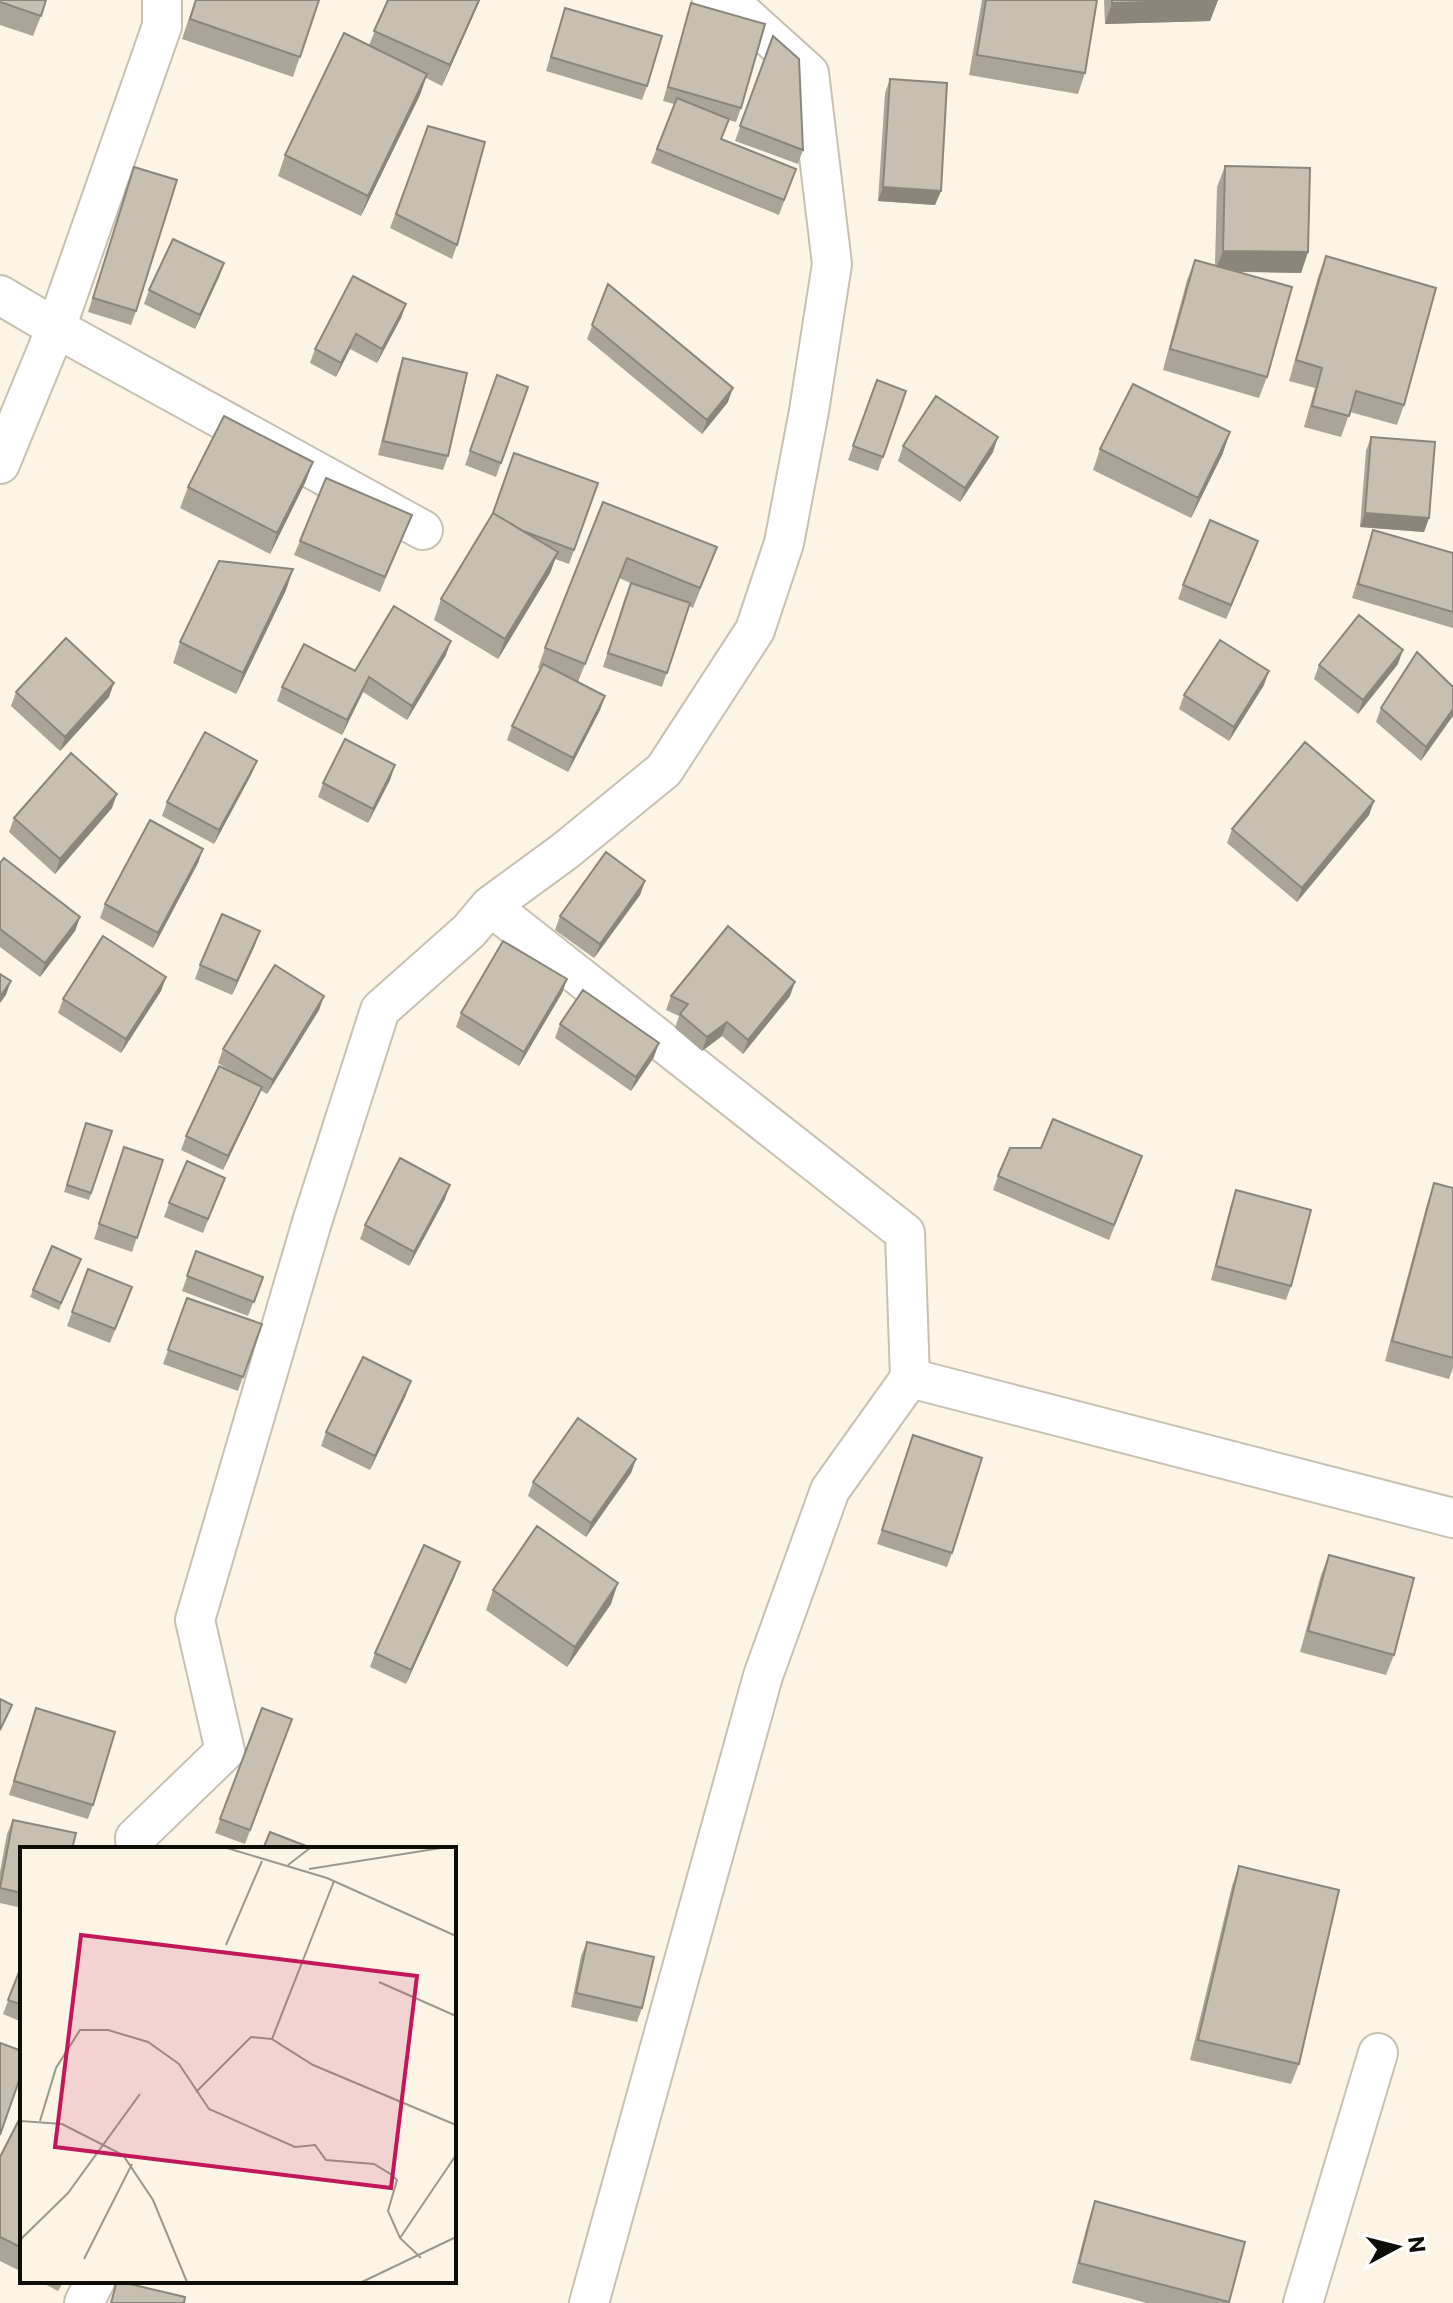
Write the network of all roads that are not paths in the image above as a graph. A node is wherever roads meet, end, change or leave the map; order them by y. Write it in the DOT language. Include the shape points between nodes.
graph roads {
  1 [pos="162,0"];
  2 [pos="712,0"];
  3 [pos="0,295"];
  4 [pos="56,328"];
  5 [pos="0,464"];
  6 [pos="423,530"];
  7 [pos="490,906"];
  8 [pos="910,1378"];
  9 [pos="1453,1518"];
  10 [pos="136,1847"];
  11 [pos="1378,2053"];
  12 [pos="94,2283"];
  13 [pos="84,2303"];
  14 [pos="589,2303"];
  15 [pos="1303,2303"];
  1 -- 4 [label="street" via="162,26"];
  2 -- 7 [label="street" via="739,10 809,73 832,264 784,543 755,630 664,770"];
  3 -- 4 [label="street"];
  4 -- 5 [label="street"];
  4 -- 6 [label="street"];
  7 -- 8 [label="street" via="905,1233"];
  7 -- 10 [label="street" via="380,1010 195,1620 225,1751 135,1838"];
  8 -- 9 [label="street"];
  8 -- 14 [label="street" via="830,1490 763,1676"];
  11 -- 15 [label="street"];
  12 -- 13 [label="street"];
}
